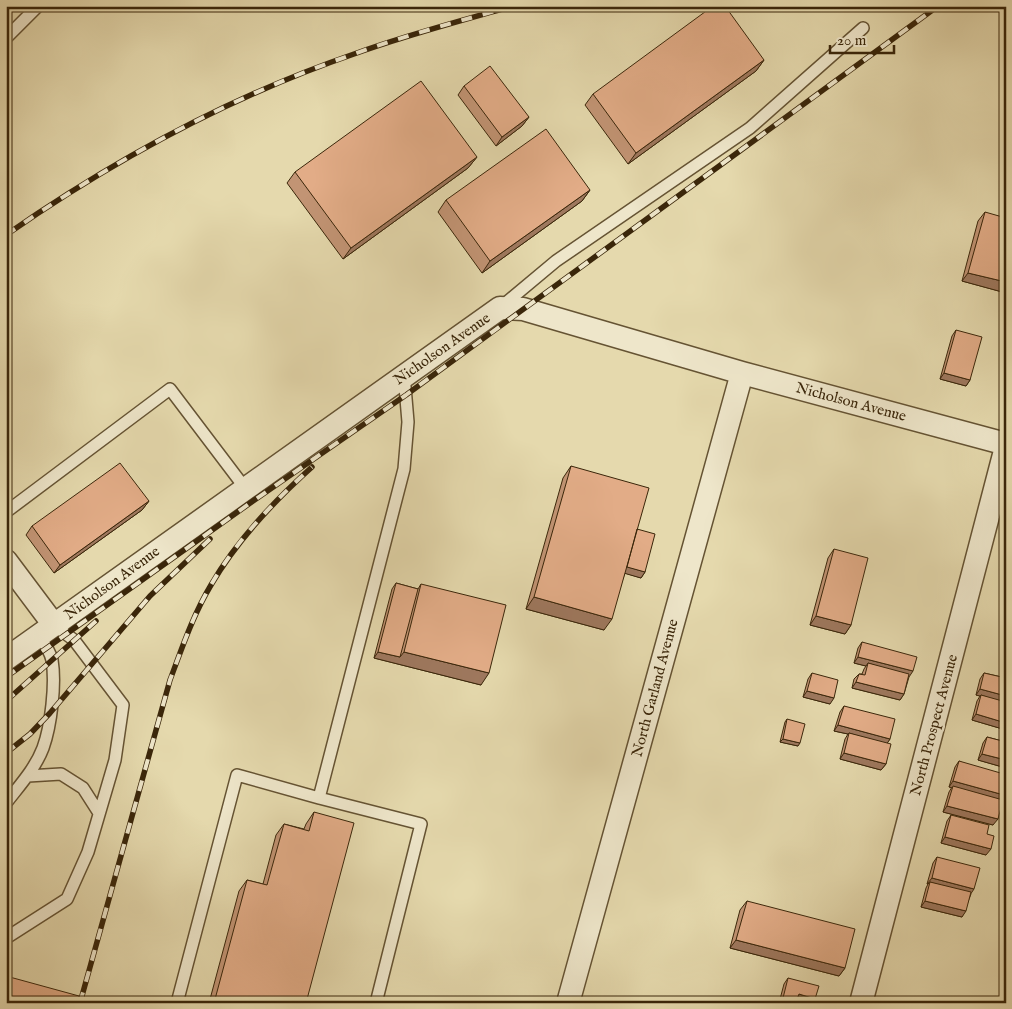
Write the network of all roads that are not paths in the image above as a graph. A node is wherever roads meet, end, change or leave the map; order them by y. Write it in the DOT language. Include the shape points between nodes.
graph roads {
  1 [pos="38,6"];
  2 [pos="862,28"];
  3 [pos="6,38"];
  4 [pos="500,308"];
  5 [pos="742,373"];
  6 [pos="404,375"];
  7 [pos="1006,445"];
  8 [pos="245,488"];
  9 [pos="6,512"];
  10 [pos="6,561"];
  11 [pos="47,630"];
  12 [pos="6,659"];
  13 [pos="28,776"];
  14 [pos="319,798"];
  15 [pos="6,803"];
  16 [pos="99,813"];
  17 [pos="6,938"];
  18 [pos="177,1003"];
  19 [pos="376,1003"];
  20 [pos="568,1003"];
  21 [pos="862,1003"];
  1 -- 3 [label="lane"];
  2 -- 4 [label="lane" via="750,128 556,260"];
  4 -- 5 [label="street, Nicholson Avenue" via="523,309"];
  4 -- 6 [label="street, Nicholson Avenue"];
  5 -- 7 [label="street, Nicholson Avenue"];
  5 -- 20 [label="street, North Garland Avenue"];
  6 -- 8 [label="street, Nicholson Avenue"];
  6 -- 14 [label="lane" via="408,422 404,470"];
  7 -- 21 [label="street, North Prospect Avenue"];
  8 -- 9 [label="lane" via="170,389"];
  8 -- 11 [label="street, Nicholson Avenue"];
  10 -- 11 [label="street"];
  11 -- 12 [label="street, Nicholson Avenue"];
  11 -- 13 [label="lane" via="52,660 50,713 43,749"];
  11 -- 16 [label="lane" via="74,640 123,705 115,760"];
  13 -- 15 [label="lane"];
  13 -- 16 [label="lane" via="61,774 83,788"];
  14 -- 18 [label="lane" via="237,775"];
  14 -- 19 [label="lane" via="420,824"];
  16 -- 17 [label="lane" via="88,852 67,899"];
}
